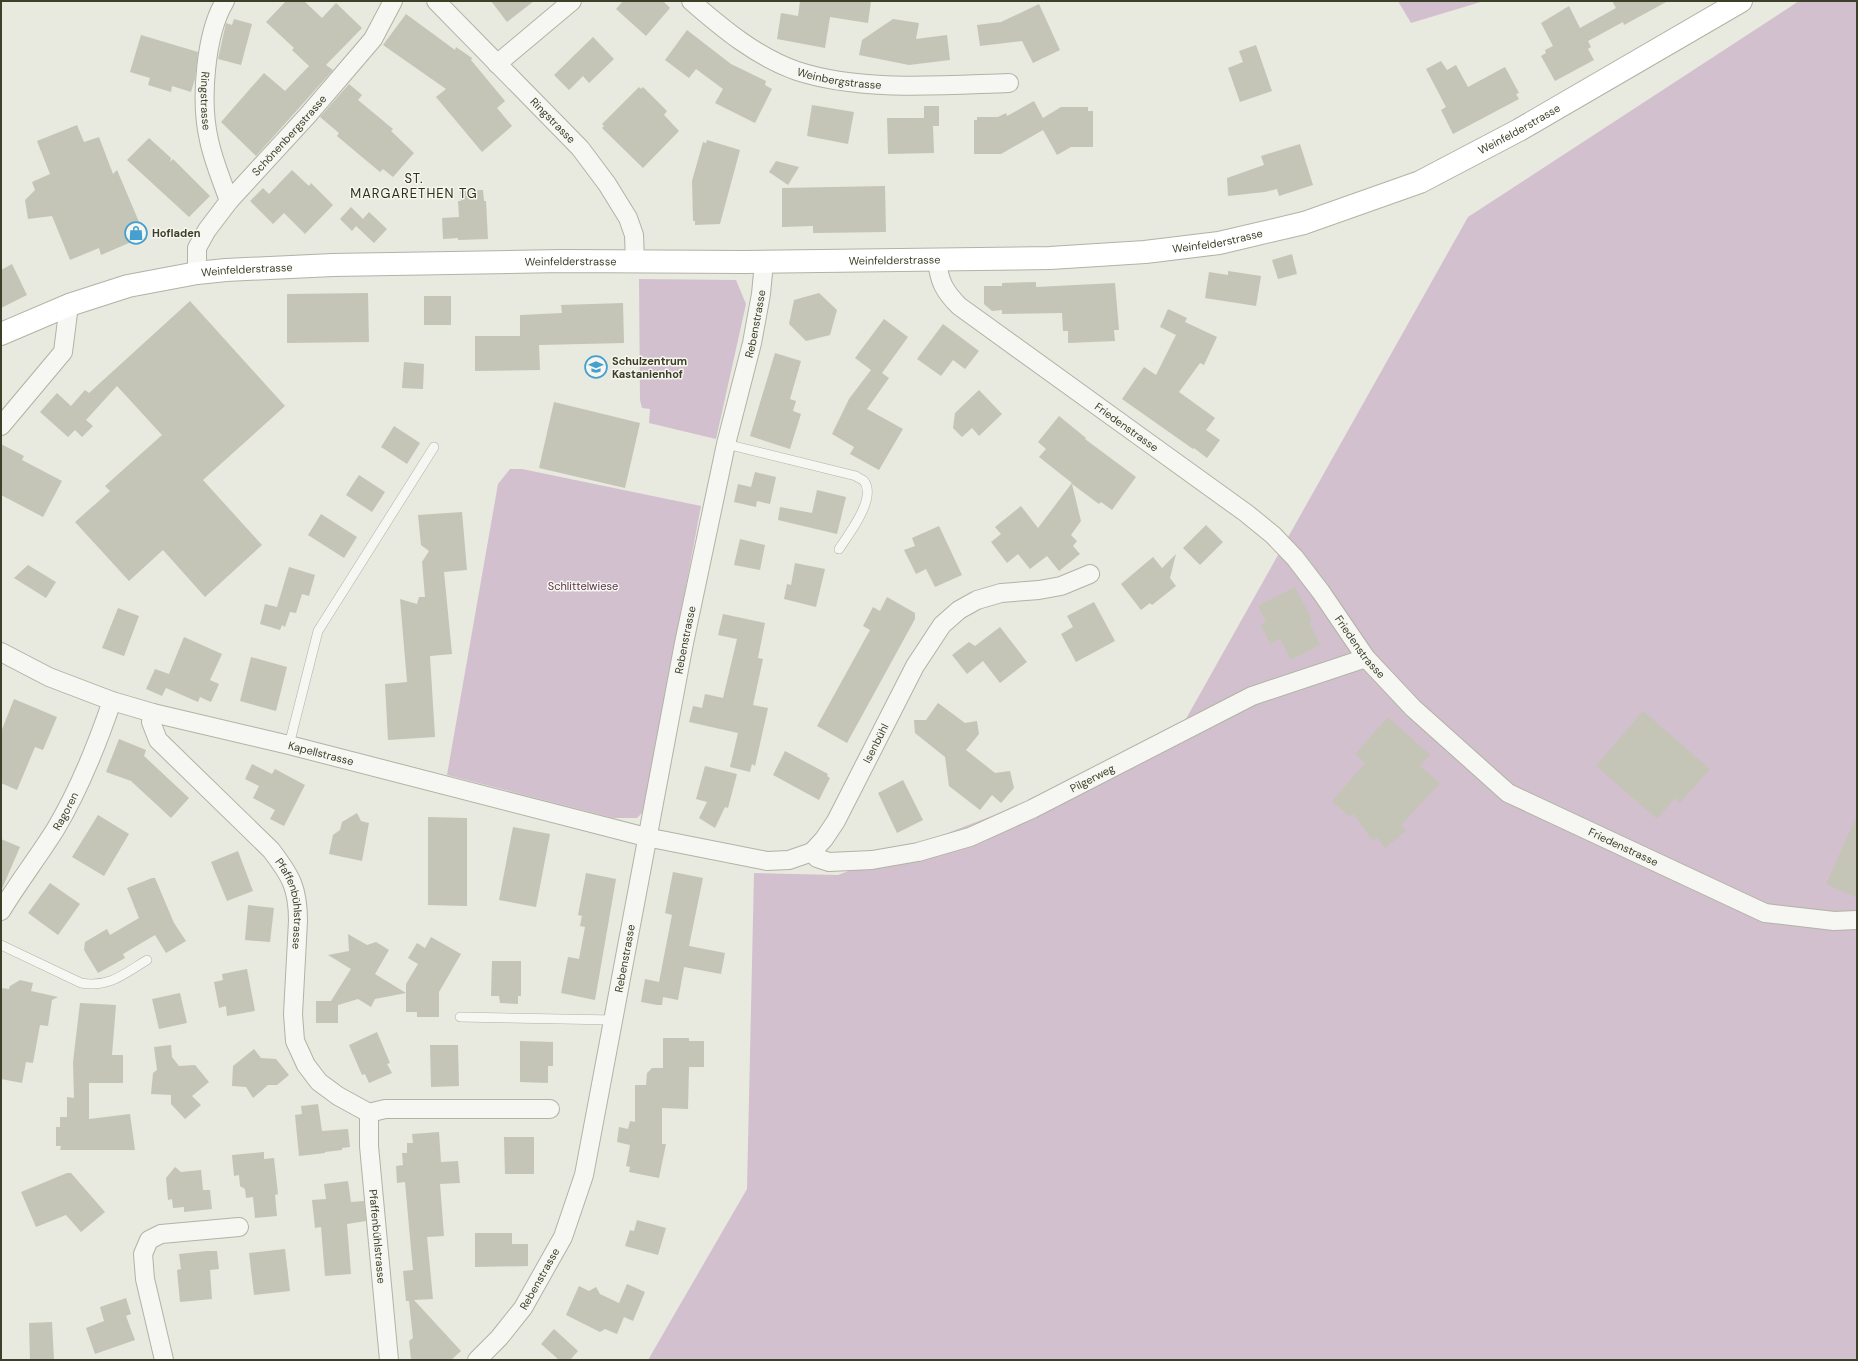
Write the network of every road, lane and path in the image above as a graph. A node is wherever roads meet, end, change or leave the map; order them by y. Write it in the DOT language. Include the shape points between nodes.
graph roads {
  1 [pos="225,1"];
  2 [pos="393,1"];
  3 [pos="436,1"];
  4 [pos="572,1"];
  5 [pos="691,1"];
  6 [pos="1742,1"];
  7 [pos="497,64"];
  8 [pos="1009,83"];
  9 [pos="229,201"];
  10 [pos="938,260"];
  11 [pos="635,261"];
  12 [pos="764,262"];
  13 [pos="197,273"];
  14 [pos="69,305"];
  15 [pos="1,334"];
  16 [pos="1,426"];
  17 [pos="726,444"];
  18 [pos="434,447"];
  19 [pos="839,548"];
  20 [pos="1090,574"];
  21 [pos="1,652"];
  22 [pos="1366,658"];
  23 [pos="112,701"];
  24 [pos="153,713"];
  25 [pos="289,744"];
  26 [pos="646,837"];
  27 [pos="812,852"];
  28 [pos="1,911"];
  29 [pos="1857,920"];
  30 [pos="1,945"];
  31 [pos="147,960"];
  32 [pos="460,1017"];
  33 [pos="614,1020"];
  34 [pos="550,1109"];
  35 [pos="369,1113"];
  36 [pos="239,1227"];
  37 [pos="164,1360"];
  38 [pos="388,1360"];
  39 [pos="477,1360"];
  1 -- 9 [label="street, Ringstrasse" via="210,44 205,97 209,140"];
  2 -- 9 [label="street, Schönenbergstrasse" via="373,39"];
  3 -- 7 [label="street, Ringstrasse"];
  4 -- 7 [label="street"];
  5 -- 8 [label="street, Weinbergstrasse" via="752,49 797,70 836,80 888,84"];
  6 -- 10 [label="main road, Weinfelderstrasse" via="1520,130 1420,182 1304,223 1219,244 1145,252 1050,258"];
  7 -- 11 [label="street, Ringstrasse" via="580,148 607,184 628,218 634,235"];
  9 -- 13 [label="street, Schönenbergstrasse" via="197,248"];
  10 -- 12 [label="main road, Weinfelderstrasse"];
  10 -- 22 [label="street, Friedenstrasse" via="938,269 946,292 959,306 1273,535 1295,558 1321,592"];
  11 -- 12 [label="main road, Weinfelderstrasse"];
  11 -- 13 [label="main road, Weinfelderstrasse" via="333,265"];
  12 -- 17 [label="street, Rebenstrasse" via="752,343"];
  13 -- 14 [label="main road, Weinfelderstrasse" via="128,286"];
  14 -- 15 [label="main road, Weinfelderstrasse"];
  14 -- 16 [label="street" via="63,352"];
  17 -- 19 [label="lane" via="856,476 864,481 868,491 867,501 855,526"];
  17 -- 26 [label="street, Rebenstrasse"];
  18 -- 25 [label="lane" via="318,631"];
  20 -- 27 [label="street, Isenbühl" via="1061,586 1002,593 977,600 959,610 942,625 915,666 836,821"];
  21 -- 23 [label="street, Kapellstrasse" via="49,677"];
  22 -- 27 [label="street, Pilgerweg" via="1252,696 1032,809 970,837 918,852 872,860 828,862 817,858"];
  22 -- 29 [label="street, Friedenstrasse" via="1413,708 1508,793 1765,913 1834,921"];
  23 -- 24 [label="street, Kapellstrasse"];
  23 -- 28 [label="street, Ragoren" via="100,736 72,798 55,830"];
  24 -- 25 [label="street, Kapellstrasse"];
  24 -- 35 [label="street, Pfaffenbühlstrasse" via="151,722 158,740 271,850 294,885 298,907 293,1014 295,1041 306,1065 319,1082"];
  25 -- 26 [label="street, Kapellstrasse"];
  26 -- 27 [label="street, Isenbühl" via="768,861 789,860"];
  26 -- 33 [label="street, Rebenstrasse"];
  30 -- 31 [label="lane" via="81,983 92,985 116,979"];
  32 -- 33 [label="lane"];
  33 -- 39 [label="street, Rebenstrasse" via="584,1175 563,1237 522,1308 499,1338"];
  34 -- 35 [label="street" via="386,1109"];
  35 -- 38 [label="street, Pfaffenbühlstrasse" via="369,1146"];
  36 -- 37 [label="street" via="161,1234 149,1240 142,1254 145,1279"];
}
